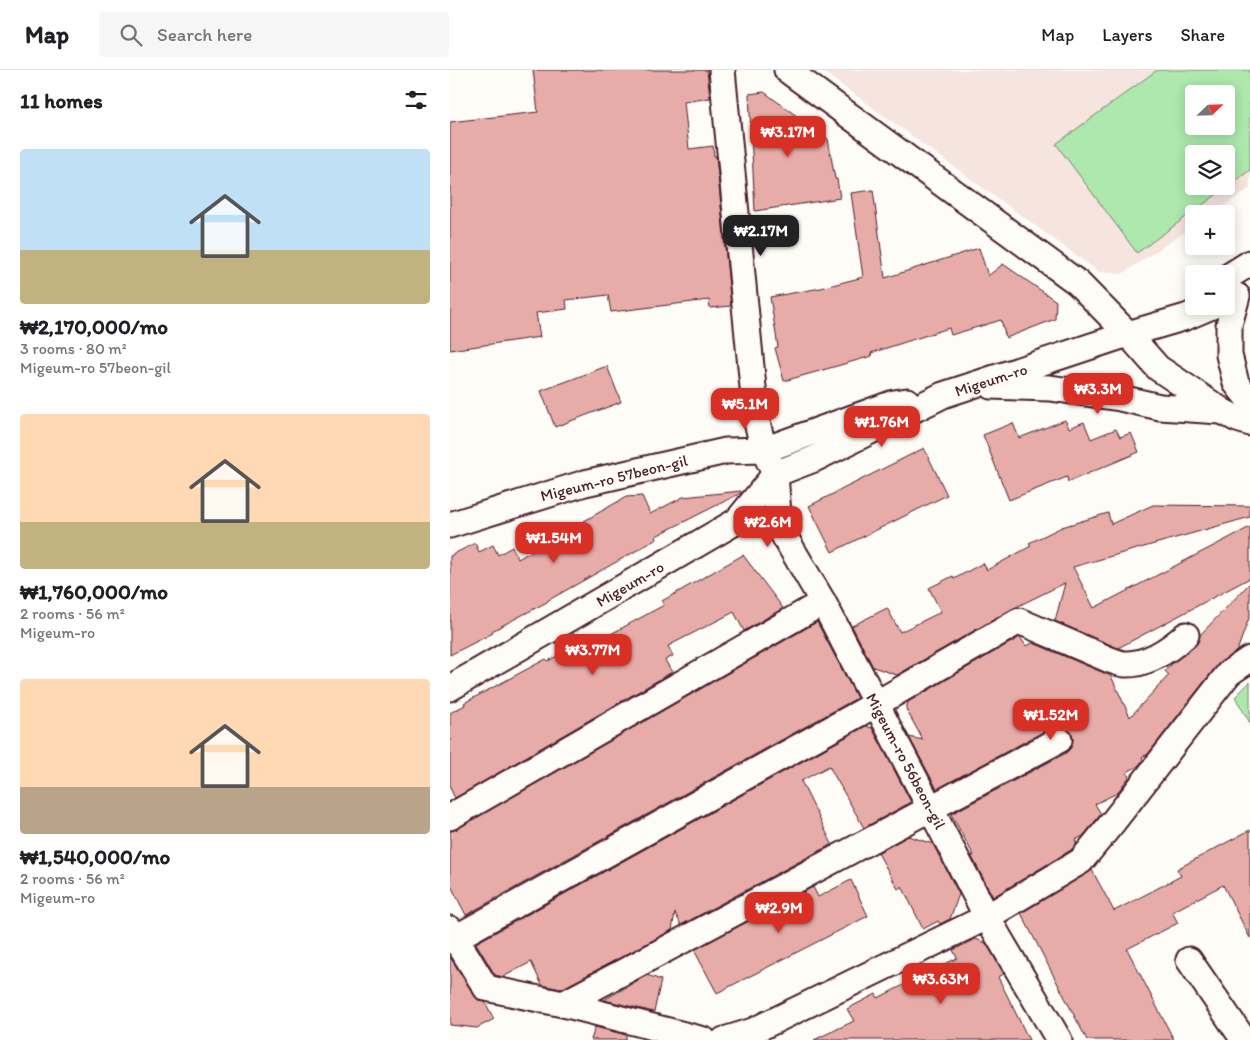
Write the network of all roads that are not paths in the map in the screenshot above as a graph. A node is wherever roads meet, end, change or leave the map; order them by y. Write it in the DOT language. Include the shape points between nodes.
graph roads {
  1 [pos="722,70"];
  2 [pos="787,70"];
  3 [pos="1250,263"];
  4 [pos="1235,291"];
  5 [pos="1185,303"];
  6 [pos="1191,315"];
  7 [pos="1231,315"];
  8 [pos="1128,334"];
  9 [pos="976,385"];
  10 [pos="943,395"];
  11 [pos="1250,401"];
  12 [pos="1222,411"];
  13 [pos="1250,423"];
  14 [pos="764,450"];
  15 [pos="726,451"];
  16 [pos="776,474"];
  17 [pos="450,525"];
  18 [pos="823,602"];
  19 [pos="1186,635"];
  20 [pos="1250,659"];
  21 [pos="450,688"];
  22 [pos="876,704"];
  23 [pos="1059,740"];
  24 [pos="931,807"];
  25 [pos="450,817"];
  26 [pos="987,918"];
  27 [pos="452,936"];
  28 [pos="1189,960"];
  29 [pos="563,1004"];
  30 [pos="704,1040"];
  31 [pos="724,1040"];
  32 [pos="1059,1040"];
  33 [pos="1244,1040"];
  1 -- 14 [label="street" via="756,418"];
  2 -- 8 [label="street" via="1078,283"];
  3 -- 4 [label="street"];
  5 -- 8 [label="street"];
  6 -- 8 [label="street"];
  7 -- 11 [label="street" via="1229,355 1236,383"];
  8 -- 9 [label="street, Migeum-ro"];
  8 -- 12 [label="street" via="1158,368"];
  9 -- 10 [label="street, Migeum-ro"];
  9 -- 12 [label="street" via="1050,388 1160,407"];
  10 -- 14 [label="street, Migeum-ro 57beon-gil" via="894,403"];
  10 -- 16 [label="street, Migeum-ro" via="814,460"];
  12 -- 13 [label="street"];
  14 -- 15 [label="street, Migeum-ro 57beon-gil"];
  14 -- 16 [label="street"];
  15 -- 16 [label="street"];
  15 -- 17 [label="street, Migeum-ro 57beon-gil" via="585,483"];
  16 -- 18 [label="street, Migeum-ro 56beon-gil" via="779,527"];
  16 -- 21 [label="street, Migeum-ro" via="737,521"];
  18 -- 22 [label="street, Migeum-ro 56beon-gil"];
  18 -- 25 [label="street"];
  19 -- 22 [label="street" via="1160,654 1125,664 1018,620"];
  20 -- 26 [label="street" via="1229,673 1081,861"];
  22 -- 24 [label="street, Migeum-ro 56beon-gil"];
  22 -- 27 [label="street"];
  23 -- 24 [label="street"];
  24 -- 26 [label="street, Migeum-ro 56beon-gil"];
  24 -- 29 [label="street"];
  26 -- 31 [label="street" via="753,1031"];
  26 -- 32 [label="street, Migeum-ro 56beon-gil"];
  27 -- 29 [label="street" via="486,988"];
  28 -- 33 [label="street"];
  29 -- 30 [label="street"];
}
